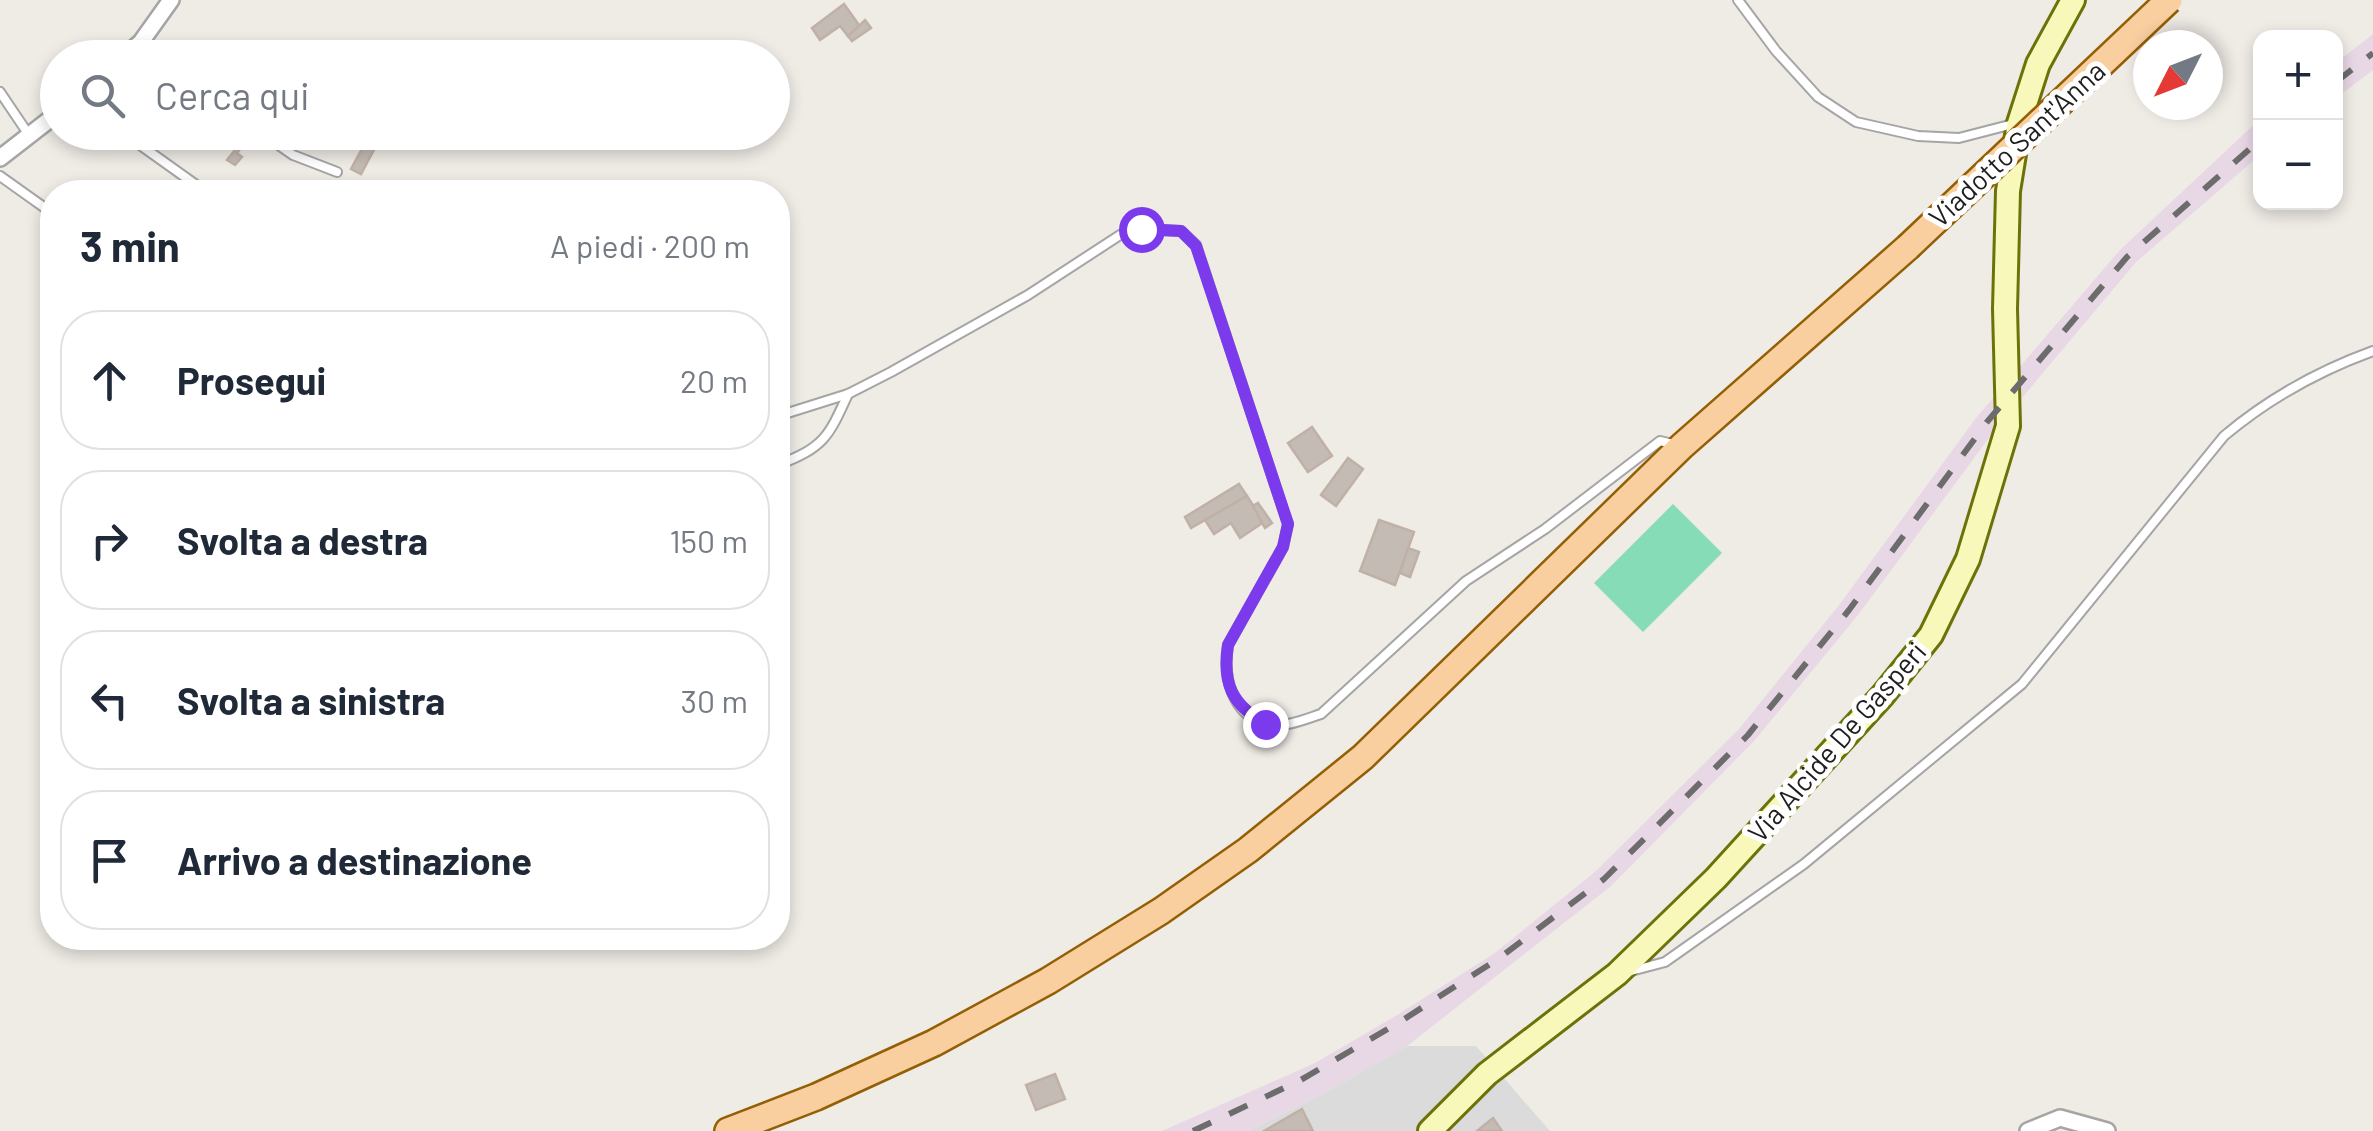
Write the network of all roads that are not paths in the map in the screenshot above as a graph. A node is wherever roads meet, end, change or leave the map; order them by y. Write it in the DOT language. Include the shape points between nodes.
graph roads {
  1 [pos="171,0"];
  2 [pos="1738,0"];
  3 [pos="2073,0"];
  4 [pos="2169,0"];
  5 [pos="142,40"];
  6 [pos="0,92"];
  7 [pos="2019,123"];
  8 [pos="40,127"];
  9 [pos="29,135"];
  10 [pos="147,150"];
  11 [pos="287,150"];
  12 [pos="0,158"];
  13 [pos="337,172"];
  14 [pos="0,176"];
  15 [pos="189,180"];
  16 [pos="40,204"];
  17 [pos="2373,351"];
  18 [pos="848,394"];
  19 [pos="790,412"];
  20 [pos="1682,446"];
  21 [pos="790,460"];
  22 [pos="1618,974"];
  23 [pos="728,1131"];
  24 [pos="1430,1131"];
  25 [pos="2028,1131"];
  26 [pos="2106,1131"];
  1 -- 5 [label="street"];
  2 -- 7 [label="lane" via="1818,97 1856,122 1959,138"];
  3 -- 7 [label="main road, Via Alcide De Gasperi" via="2038,64"];
  4 -- 20 [label="main road, Viadotto Sant'Anna, bridge" via="1908,247"];
  6 -- 9 [label="lane"];
  7 -- 22 [label="main road, Via Alcide De Gasperi" via="2008,190 2008,426 1968,558 1931,635 1883,695"];
  8 -- 9 [label="street"];
  9 -- 12 [label="street"];
  10 -- 15 [label="lane"];
  11 -- 13 [label="lane"];
  14 -- 16 [label="lane"];
  17 -- 22 [label="lane" via="2256,409 2224,436 2022,684 1946,750 1804,864 1664,962"];
  18 -- 19 [label="lane"];
  18 -- 20 [label="lane" via="1120,235 1181,231 1196,246 1288,524 1283,547 1228,645 1228,684 1243,710 1265,724 1293,724 1320,714 1466,581 1660,441"];
  18 -- 21 [label="lane" via="832,431 811,452"];
  20 -- 23 [label="main road, Viadotto Sant'Anna" via="1363,757 1248,850 1160,912 934,1043"];
  22 -- 24 [label="main road, Via Alcide De Gasperi" via="1487,1074"];
  25 -- 26 [label="street" via="2060,1118"];
}
